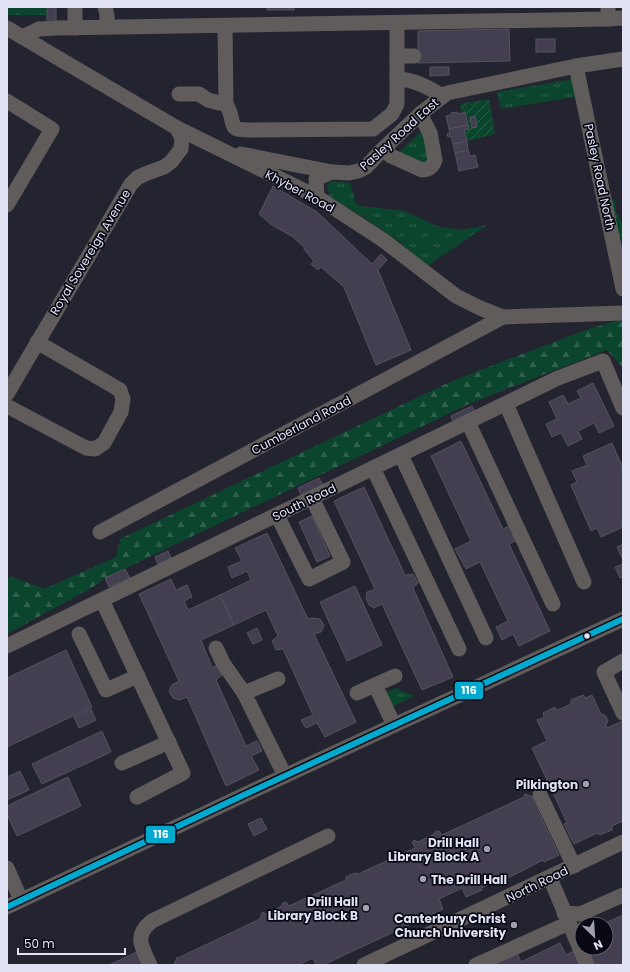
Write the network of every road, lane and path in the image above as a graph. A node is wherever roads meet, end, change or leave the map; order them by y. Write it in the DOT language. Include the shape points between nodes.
graph roads {
  1 [pos="75,7"];
  2 [pos="105,7"];
  3 [pos="608,13"];
  4 [pos="623,18"];
  5 [pos="397,23"];
  6 [pos="225,26"];
  7 [pos="108,27"];
  8 [pos="7,28"];
  9 [pos="75,28"];
  10 [pos="22,37"];
  11 [pos="397,56"];
  12 [pos="414,56"];
  13 [pos="623,59"];
  14 [pos="576,66"];
  15 [pos="397,79"];
  16 [pos="179,94"];
  17 [pos="442,96"];
  18 [pos="7,100"];
  19 [pos="226,103"];
  20 [pos="420,114"];
  21 [pos="177,128"];
  22 [pos="382,149"];
  23 [pos="220,150"];
  24 [pos="332,172"];
  25 [pos="317,197"];
  26 [pos="7,205"];
  27 [pos="623,289"];
  28 [pos="623,313"];
  29 [pos="503,317"];
  30 [pos="37,342"];
  31 [pos="7,394"];
  32 [pos="506,404"];
  33 [pos="7,406"];
  34 [pos="623,408"];
  35 [pos="468,422"];
  36 [pos="401,455"];
  37 [pos="373,468"];
  38 [pos="312,498"];
  39 [pos="277,515"];
  40 [pos="100,532"];
  41 [pos="584,582"];
  42 [pos="102,600"];
  43 [pos="553,604"];
  44 [pos="623,619"];
  45 [pos="79,634"];
  46 [pos="486,638"];
  47 [pos="7,646"];
  48 [pos="216,648"];
  49 [pos="459,649"];
  50 [pos="623,661"];
  51 [pos="138,676"];
  52 [pos="395,676"];
  53 [pos="278,679"];
  54 [pos="375,685"];
  55 [pos="244,693"];
  56 [pos="357,693"];
  57 [pos="623,713"];
  58 [pos="394,725"];
  59 [pos="169,742"];
  60 [pos="122,763"];
  61 [pos="285,776"];
  62 [pos="540,795"];
  63 [pos="137,797"];
  64 [pos="328,836"];
  65 [pos="623,842"];
  66 [pos="574,866"];
  67 [pos="7,868"];
  68 [pos="550,878"];
  69 [pos="623,895"];
  70 [pos="21,900"];
  71 [pos="7,907"];
  72 [pos="567,918"];
  73 [pos="391,959"];
  74 [pos="150,965"];
  75 [pos="364,965"];
  76 [pos="476,965"];
  77 [pos="587,965"];
  1 -- 9 [label="street"];
  2 -- 7 [label="street"];
  3 -- 4 [label="street"];
  3 -- 5 [label="street"];
  5 -- 6 [label="street"];
  5 -- 11 [label="street"];
  6 -- 7 [label="street"];
  6 -- 19 [label="street"];
  7 -- 9 [label="street"];
  8 -- 10 [label="street, Khyber Road"];
  9 -- 10 [label="street" via="39,29"];
  10 -- 21 [label="street, Khyber Road"];
  11 -- 12 [label="street"];
  11 -- 15 [label="street"];
  13 -- 14 [label="street, Pasley Road East"];
  14 -- 17 [label="street, Pasley Road East"];
  14 -- 27 [label="street, Pasley Road North"];
  15 -- 17 [label="street" via="404,79"];
  15 -- 19 [label="street" via="396,108 373,129 238,129 232,126"];
  16 -- 19 [label="street" via="199,94 208,100"];
  17 -- 20 [label="street, Pasley Road East"];
  18 -- 26 [label="street" via="52,129"];
  20 -- 22 [label="street, Pasley Road East"];
  20 -- 22 [label="street" via="430,133 435,160 430,167 422,170 391,156"];
  21 -- 23 [label="street, Khyber Road"];
  21 -- 30 [label="street, Royal Sovereign Avenue" via="182,139 181,149 172,162 144,174 131,184"];
  22 -- 24 [label="street, Pasley Road East" via="358,171"];
  23 -- 24 [label="street, Pasley Road East"];
  23 -- 25 [label="street, Khyber Road"];
  24 -- 25 [label="street" via="316,179"];
  25 -- 29 [label="street, Khyber Road" via="383,240 456,296"];
  28 -- 29 [label="street, Khyber Road"];
  29 -- 40 [label="street, Cumberland Road"];
  30 -- 31 [label="street, Royal Sovereign Avenue"];
  30 -- 33 [label="street" via="120,390 123,399 121,412 104,443 95,449 86,448"];
  32 -- 34 [label="street, South Road" via="558,378 603,361"];
  32 -- 35 [label="street, South Road"];
  32 -- 41 [label="street"];
  35 -- 36 [label="street, South Road"];
  35 -- 43 [label="street"];
  36 -- 37 [label="street, South Road"];
  36 -- 46 [label="street"];
  37 -- 38 [label="street, South Road"];
  37 -- 49 [label="street"];
  38 -- 39 [label="street, South Road"];
  38 -- 39 [label="street" via="343,562 309,579"];
  39 -- 42 [label="street, South Road"];
  42 -- 47 [label="street, South Road"];
  42 -- 51 [label="street"];
  44 -- 58 [label="street"];
  45 -- 51 [label="street" via="106,690"];
  48 -- 55 [label="street"];
  50 -- 57 [label="street" via="604,672"];
  51 -- 59 [label="street"];
  52 -- 54 [label="street"];
  53 -- 55 [label="street"];
  54 -- 56 [label="street"];
  54 -- 58 [label="street"];
  55 -- 61 [label="street"];
  58 -- 61 [label="street"];
  59 -- 60 [label="street"];
  59 -- 63 [label="street" via="183,773"];
  61 -- 70 [label="street"];
  62 -- 66 [label="street"];
  64 -- 74 [label="street" via="152,921 140,937"];
  65 -- 66 [label="street, North Road"];
  66 -- 68 [label="street, North Road"];
  67 -- 70 [label="street"];
  68 -- 72 [label="street"];
  68 -- 73 [label="street, North Road"];
  69 -- 72 [label="street"];
  70 -- 71 [label="street"];
  72 -- 76 [label="street"];
  72 -- 77 [label="street"];
  73 -- 75 [label="street, North Road"];
}
